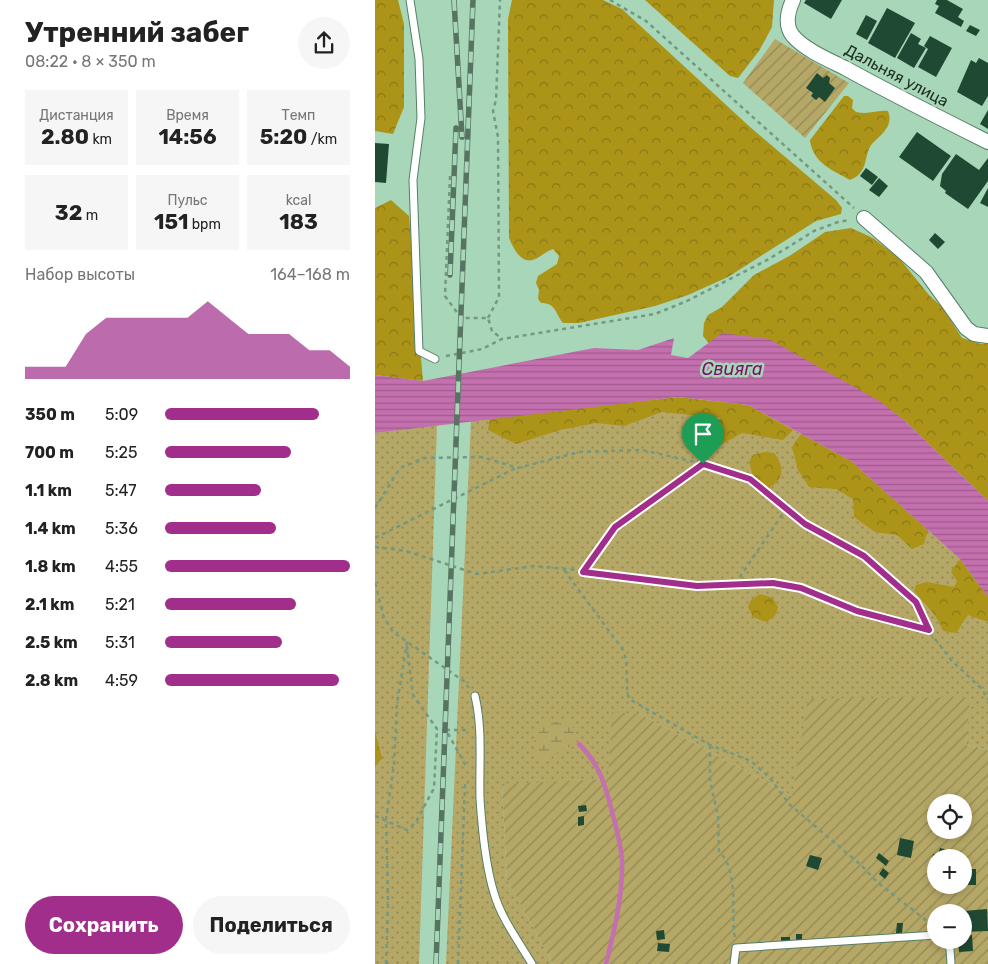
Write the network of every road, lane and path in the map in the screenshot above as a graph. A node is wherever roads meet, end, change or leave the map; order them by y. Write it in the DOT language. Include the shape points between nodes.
graph roads {
  1 [pos="410,0"];
  2 [pos="500,0"];
  3 [pos="610,0"];
  4 [pos="793,0"];
  5 [pos="988,142"];
  6 [pos="450,176"];
  7 [pos="864,218"];
  8 [pos="488,318"];
  9 [pos="988,336"];
  10 [pos="502,339"];
  11 [pos="435,358"];
  12 [pos="703,464"];
  13 [pos="518,468"];
  14 [pos="375,508"];
  15 [pos="786,509"];
  16 [pos="375,538"];
  17 [pos="375,547"];
  18 [pos="564,570"];
  19 [pos="583,572"];
  20 [pos="375,583"];
  21 [pos="735,584"];
  22 [pos="929,630"];
  23 [pos="407,642"];
  24 [pos="475,696"];
  25 [pos="988,700"];
  26 [pos="437,729"];
  27 [pos="446,730"];
  28 [pos="465,730"];
  29 [pos="710,745"];
  30 [pos="480,769"];
  31 [pos="375,816"];
  32 [pos="386,820"];
  33 [pos="927,922"];
  34 [pos="927,937"];
  35 [pos="736,948"];
  36 [pos="950,949"];
  37 [pos="386,964"];
  38 [pos="458,964"];
  39 [pos="532,964"];
  40 [pos="734,964"];
  41 [pos="951,964"];
  1 -- 11 [label="lane" via="419,59 421,118 413,180 419,351"];
  2 -- 8 [label="path" via="497,100 493,111 498,137 499,297"];
  3 -- 7 [label="path" via="646,22"];
  4 -- 5 [label="street, Дальняя улица" via="788,23 793,35 812,50"];
  6 -- 8 [label="path" via="445,296 461,318"];
  7 -- 9 [label="street" via="926,272 966,328 974,334"];
  7 -- 10 [label="path" via="837,222 814,231 769,259 655,314"];
  8 -- 10 [label="path" via="492,331"];
  10 -- 11 [label="path" via="482,349"];
  12 -- 13 [label="path" via="642,450 579,452"];
  12 -- 15 [label="path" via="750,479"];
  12 -- 19 [label="path" via="615,527"];
  13 -- 14 [label="path" via="482,457 424,458 400,468"];
  13 -- 16 [label="path"];
  15 -- 21 [label="path"];
  15 -- 22 [label="path" via="805,524 864,556 916,602"];
  17 -- 18 [label="path" via="406,551 477,574 534,566"];
  18 -- 19 [label="path"];
  18 -- 29 [label="path" via="623,650 628,661 626,689 629,699"];
  19 -- 21 [label="path" via="610,573 674,585"];
  20 -- 23 [label="path" via="383,618 393,632"];
  21 -- 22 [label="path" via="773,583 801,588 857,611"];
  22 -- 25 [label="path" via="952,661 982,689"];
  23 -- 24 [label="path" via="465,682"];
  23 -- 26 [label="path" via="413,695"];
  23 -- 32 [label="path" via="397,704 394,764"];
  24 -- 30 [label="lane" via="480,719"];
  26 -- 27 [label="path"];
  26 -- 32 [label="path" via="434,788 416,822 407,830"];
  27 -- 28 [label="path"];
  27 -- 30 [label="path" via="466,766"];
  29 -- 33 [label="path" via="751,762 770,778 789,804"];
  29 -- 35 [label="path" via="710,780 718,816 719,851 731,871"];
  30 -- 38 [label="path" via="465,785"];
  30 -- 39 [label="lane" via="483,834 494,895"];
  31 -- 32 [label="path"];
  32 -- 37 [label="path" via="389,901"];
  34 -- 35 [label="lane"];
  35 -- 40 [label="lane"];
  36 -- 41 [label="lane"];
}
